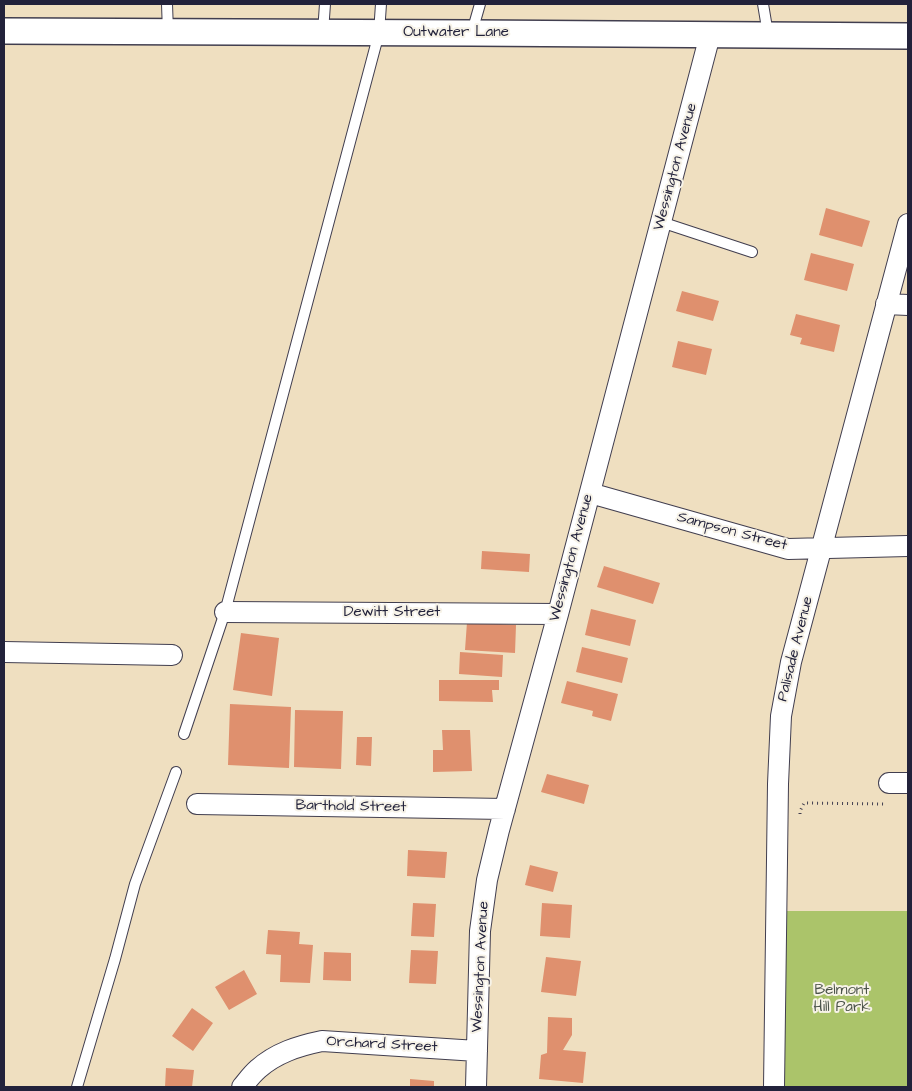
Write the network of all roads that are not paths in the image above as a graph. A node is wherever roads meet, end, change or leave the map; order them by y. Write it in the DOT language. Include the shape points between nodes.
graph roads {
  1 [pos="167,4"];
  2 [pos="325,4"];
  3 [pos="381,4"];
  4 [pos="480,4"];
  5 [pos="763,4"];
  6 [pos="4,31"];
  7 [pos="168,32"];
  8 [pos="323,32"];
  9 [pos="379,33"];
  10 [pos="472,33"];
  11 [pos="710,35"];
  12 [pos="768,35"];
  13 [pos="908,36"];
  14 [pos="661,222"];
  15 [pos="908,224"];
  16 [pos="752,252"];
  17 [pos="886,304"];
  18 [pos="908,305"];
  19 [pos="590,493"];
  20 [pos="908,546"];
  21 [pos="822,549"];
  22 [pos="225,612"];
  23 [pos="558,614"];
  24 [pos="4,652"];
  25 [pos="172,655"];
  26 [pos="184,734"];
  27 [pos="176,772"];
  28 [pos="197,804"];
  29 [pos="505,809"];
  30 [pos="477,1051"];
  31 [pos="77,1087"];
  32 [pos="242,1087"];
  33 [pos="476,1087"];
  34 [pos="774,1087"];
  1 -- 7 [label="lane"];
  2 -- 8 [label="lane"];
  3 -- 9 [label="lane"];
  4 -- 10 [label="lane"];
  5 -- 12 [label="lane"];
  6 -- 7 [label="street, Outwater Lane"];
  7 -- 8 [label="street, Outwater Lane"];
  8 -- 9 [label="street, Outwater Lane"];
  9 -- 10 [label="street, Outwater Lane"];
  9 -- 22 [label="lane"];
  10 -- 11 [label="street, Outwater Lane"];
  11 -- 12 [label="street, Outwater Lane"];
  11 -- 14 [label="street, Wessington Avenue"];
  12 -- 13 [label="street, Outwater Lane"];
  14 -- 16 [label="lane"];
  14 -- 19 [label="street, Wessington Avenue"];
  15 -- 17 [label="street, Palisade Avenue"];
  17 -- 18 [label="street"];
  17 -- 21 [label="street, Palisade Avenue"];
  19 -- 21 [label="street, Sampson Street" via="788,549"];
  19 -- 23 [label="street, Wessington Avenue"];
  20 -- 21 [label="street, Sampson Street"];
  21 -- 34 [label="street, Palisade Avenue" via="791,662 781,716"];
  22 -- 23 [label="street, Dewitt Street"];
  22 -- 26 [label="lane"];
  23 -- 29 [label="street, Wessington Avenue"];
  24 -- 25 [label="street"];
  27 -- 31 [label="lane" via="135,884 116,960"];
  28 -- 29 [label="street, Barthold Street"];
  29 -- 30 [label="street, Wessington Avenue" via="487,880 480,931"];
  30 -- 32 [label="street, Orchard Street" via="322,1042 279,1054 258,1069"];
  30 -- 33 [label="street, Wessington Avenue"];
}
